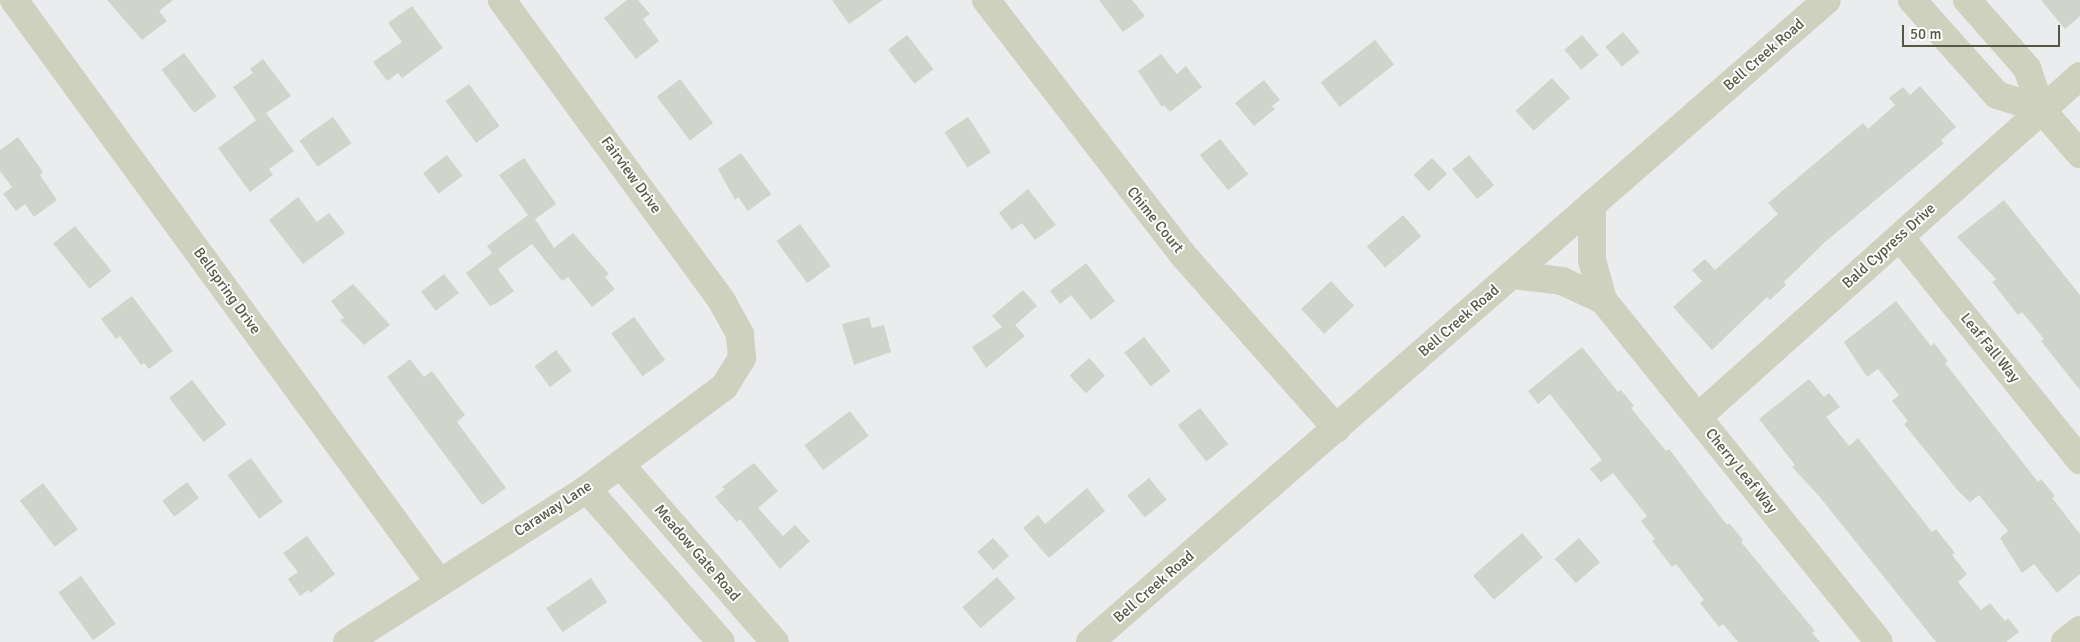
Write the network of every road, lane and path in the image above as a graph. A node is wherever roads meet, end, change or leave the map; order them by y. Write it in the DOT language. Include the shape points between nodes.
graph roads {
  1 [pos="14,0"];
  2 [pos="502,0"];
  3 [pos="986,0"];
  4 [pos="1827,0"];
  5 [pos="1912,0"];
  6 [pos="1967,0"];
  7 [pos="2080,76"];
  8 [pos="2041,109"];
  9 [pos="2080,154"];
  10 [pos="1592,205"];
  11 [pos="1900,236"];
  12 [pos="1512,275"];
  13 [pos="1603,300"];
  14 [pos="742,358"];
  15 [pos="1698,416"];
  16 [pos="1337,429"];
  17 [pos="2080,460"];
  18 [pos="620,464"];
  19 [pos="587,489"];
  20 [pos="440,582"];
  21 [pos="2080,630"];
  22 [pos="348,642"];
  23 [pos="721,642"];
  24 [pos="775,642"];
  25 [pos="1090,642"];
  26 [pos="1879,642"];
  27 [pos="2065,642"];
  1 -- 20 [label="street, Bellspring Drive"];
  2 -- 14 [label="street, Fairview Drive" via="722,301 740,334"];
  3 -- 16 [label="street, Chime Court" via="1183,255"];
  4 -- 10 [label="street, Bell Creek Road"];
  5 -- 8 [label="street" via="1997,95"];
  6 -- 8 [label="street" via="2027,68"];
  7 -- 8 [label="street, Bald Cypress Drive"];
  8 -- 9 [label="street"];
  8 -- 11 [label="street, Bald Cypress Drive"];
  10 -- 12 [label="street, Bell Creek Road"];
  10 -- 13 [label="street, Cherry Leaf Way" via="1592,260"];
  11 -- 15 [label="street, Bald Cypress Drive"];
  11 -- 17 [label="street, Leaf Fall Way"];
  12 -- 13 [label="street, Cherry Leaf Way" via="1562,281"];
  12 -- 16 [label="street, Bell Creek Road"];
  13 -- 15 [label="street, Cherry Leaf Way"];
  14 -- 18 [label="street, Caraway Lane" via="724,387"];
  15 -- 26 [label="street, Cherry Leaf Way"];
  16 -- 25 [label="street, Bell Creek Road"];
  18 -- 19 [label="street, Caraway Lane"];
  18 -- 24 [label="street, Meadow Gate Road"];
  19 -- 20 [label="street, Caraway Lane"];
  19 -- 23 [label="street"];
  20 -- 22 [label="street, Caraway Lane"];
  21 -- 27 [label="street"];
}
